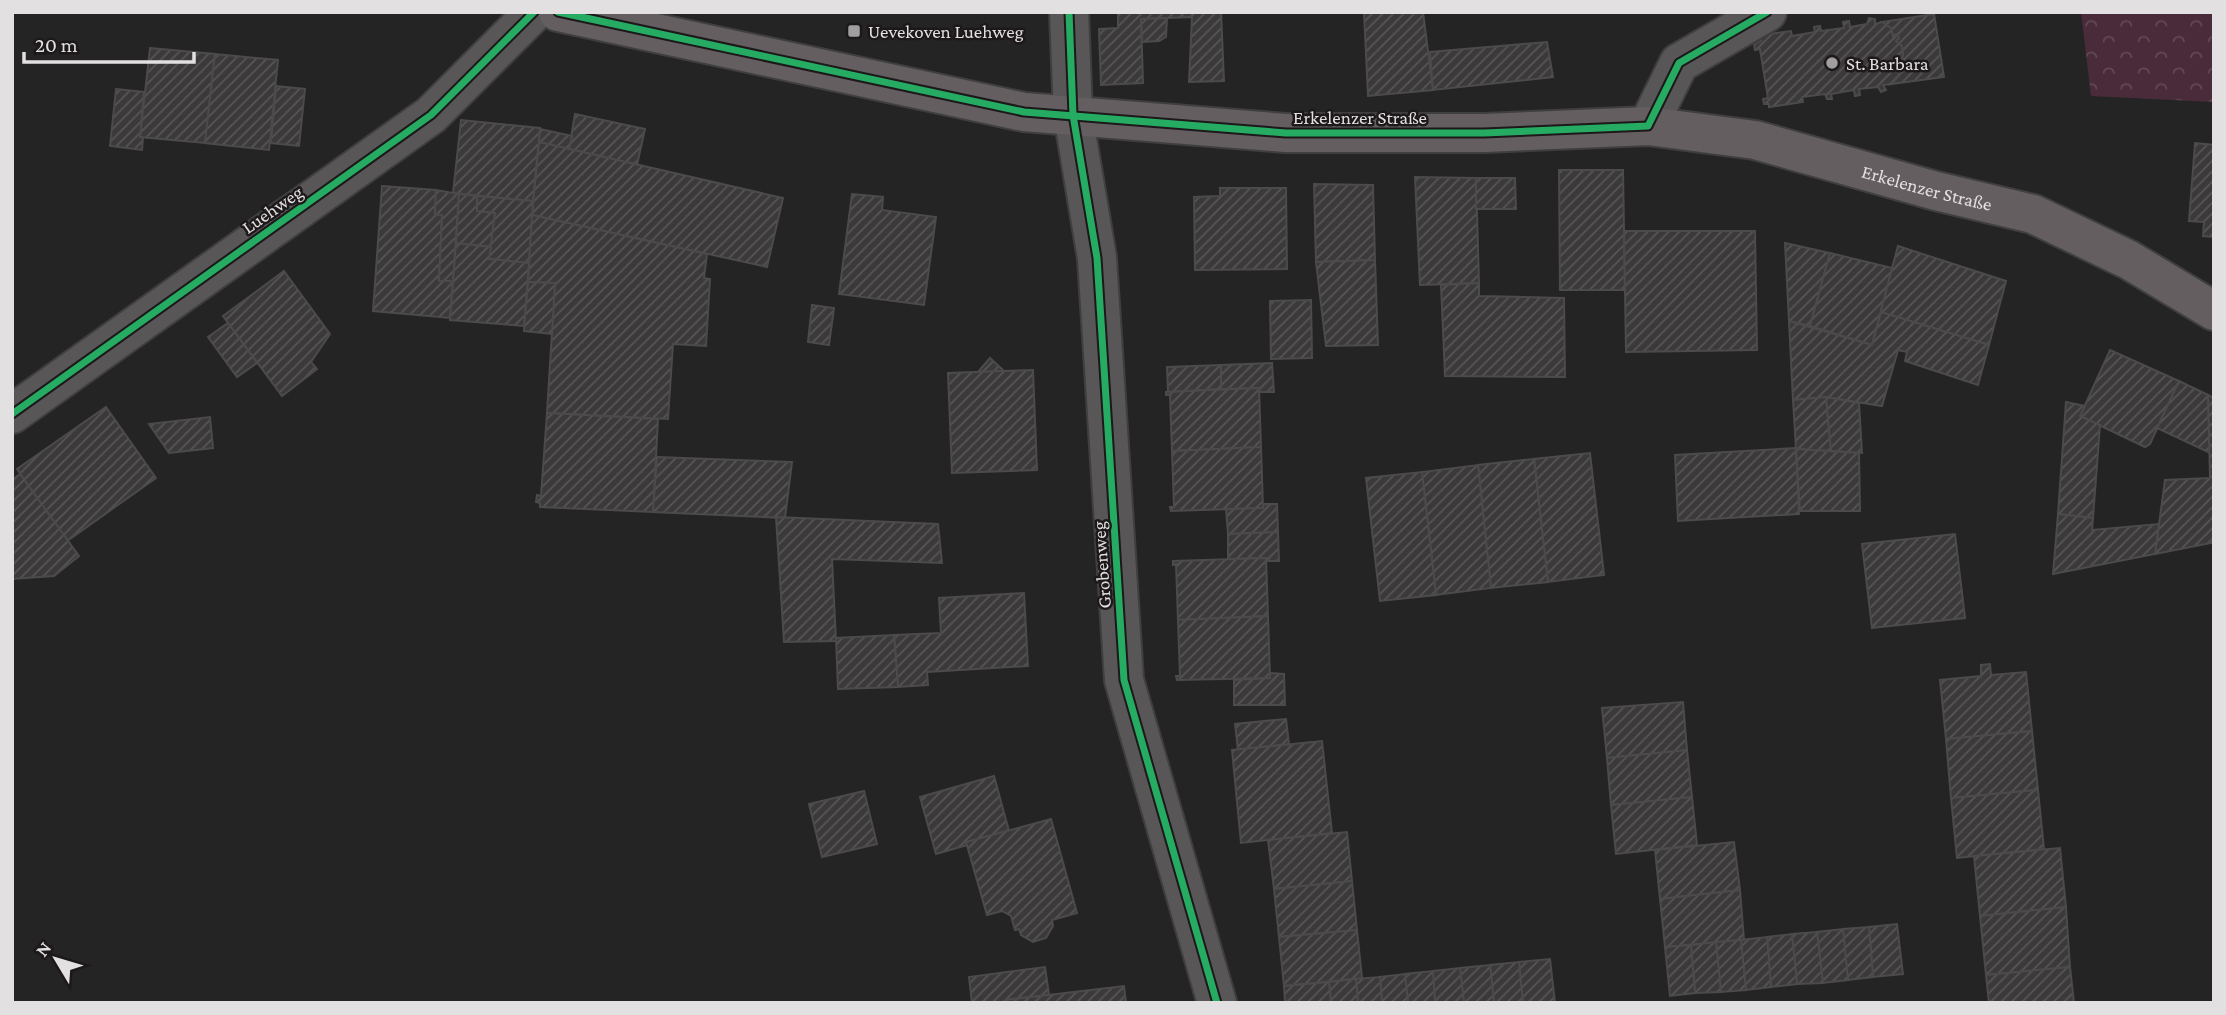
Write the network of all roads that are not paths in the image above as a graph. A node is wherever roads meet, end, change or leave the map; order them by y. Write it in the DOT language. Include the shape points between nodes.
graph roads {
  1 [pos="534,12"];
  2 [pos="558,12"];
  3 [pos="1069,12"];
  4 [pos="1768,12"];
  5 [pos="1073,115"];
  6 [pos="1648,126"];
  7 [pos="2214,311"];
  8 [pos="12,414"];
  9 [pos="1217,1003"];
  1 -- 8 [label="street, Luehweg" via="431,115"];
  2 -- 5 [label="main road, Erkelenzer Straße" via="1024,112"];
  3 -- 5 [label="street, Grobenweg"];
  4 -- 6 [label="street" via="1679,63"];
  5 -- 6 [label="main road, Erkelenzer Straße" via="1286,133 1484,133"];
  5 -- 9 [label="street, Grobenweg" via="1097,258 1124,680"];
  6 -- 7 [label="main road, Erkelenzer Straße" via="1755,140 2033,214 2129,260"];
}
